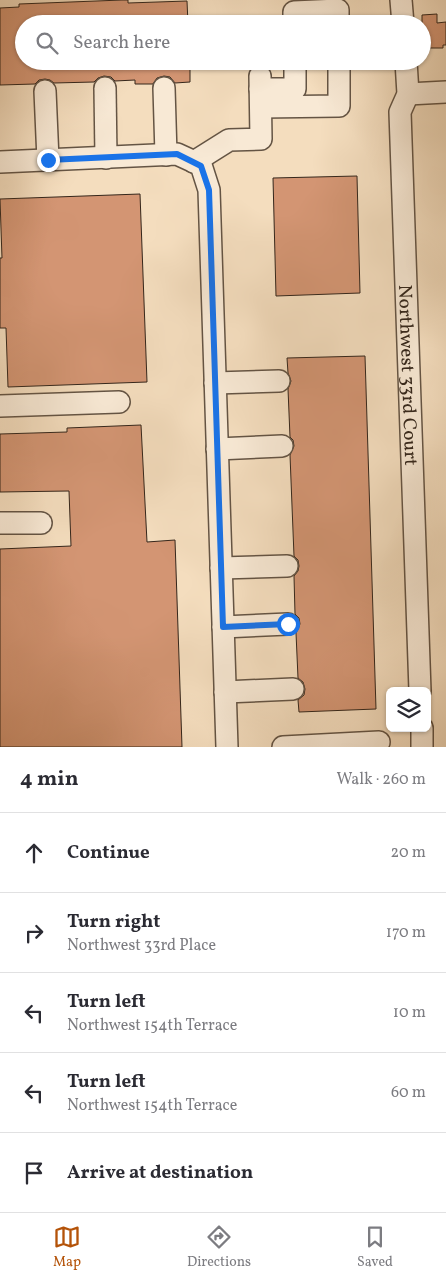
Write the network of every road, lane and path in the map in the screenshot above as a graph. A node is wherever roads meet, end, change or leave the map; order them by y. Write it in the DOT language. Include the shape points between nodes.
graph roads {
  1 [pos="401,0"];
  2 [pos="294,15"];
  3 [pos="338,15"];
  4 [pos="402,15"];
  5 [pos="295,70"];
  6 [pos="339,70"];
  7 [pos="407,70"];
  8 [pos="105,88"];
  9 [pos="164,88"];
  10 [pos="45,91"];
  11 [pos="260,91"];
  12 [pos="446,92"];
  13 [pos="408,94"];
  14 [pos="166,155"];
  15 [pos="106,158"];
  16 [pos="48,160"];
  17 [pos="0,162"];
  18 [pos="194,162"];
  19 [pos="279,382"];
  20 [pos="215,383"];
  21 [pos="120,402"];
  22 [pos="0,406"];
  23 [pos="282,446"];
  24 [pos="217,449"];
  25 [pos="41,522"];
  26 [pos="0,523"];
  27 [pos="287,566"];
  28 [pos="221,568"];
  29 [pos="288,624"];
  30 [pos="223,627"];
  31 [pos="420,687"];
  32 [pos="293,689"];
  33 [pos="225,692"];
  34 [pos="422,732"];
  35 [pos="379,742"];
  36 [pos="226,747"];
  37 [pos="283,747"];
  38 [pos="422,747"];
  1 -- 4 [label="street"];
  2 -- 3 [label="street" via="294,12 338,10"];
  5 -- 11 [label="street" via="295,89"];
  6 -- 11 [label="street" via="339,106"];
  7 -- 13 [label="street, Northwest 33rd Court"];
  8 -- 15 [label="street"];
  9 -- 14 [label="street"];
  10 -- 16 [label="street"];
  11 -- 18 [label="street" via="261,139 230,140"];
  12 -- 13 [label="street"];
  13 -- 31 [label="street, Northwest 33rd Court" via="400,112"];
  14 -- 15 [label="street"];
  14 -- 18 [label="street" via="177,154"];
  15 -- 16 [label="street"];
  16 -- 17 [label="street"];
  18 -- 20 [label="street" via="201,166 209,190"];
  19 -- 20 [label="street"];
  20 -- 24 [label="street"];
  21 -- 22 [label="street"];
  23 -- 24 [label="street"];
  24 -- 28 [label="street"];
  25 -- 26 [label="street"];
  27 -- 28 [label="street"];
  28 -- 30 [label="street"];
  29 -- 30 [label="street"];
  30 -- 33 [label="street"];
  32 -- 33 [label="street"];
  33 -- 36 [label="street"];
  34 -- 38 [label="street"];
  35 -- 37 [label="street"];
}
